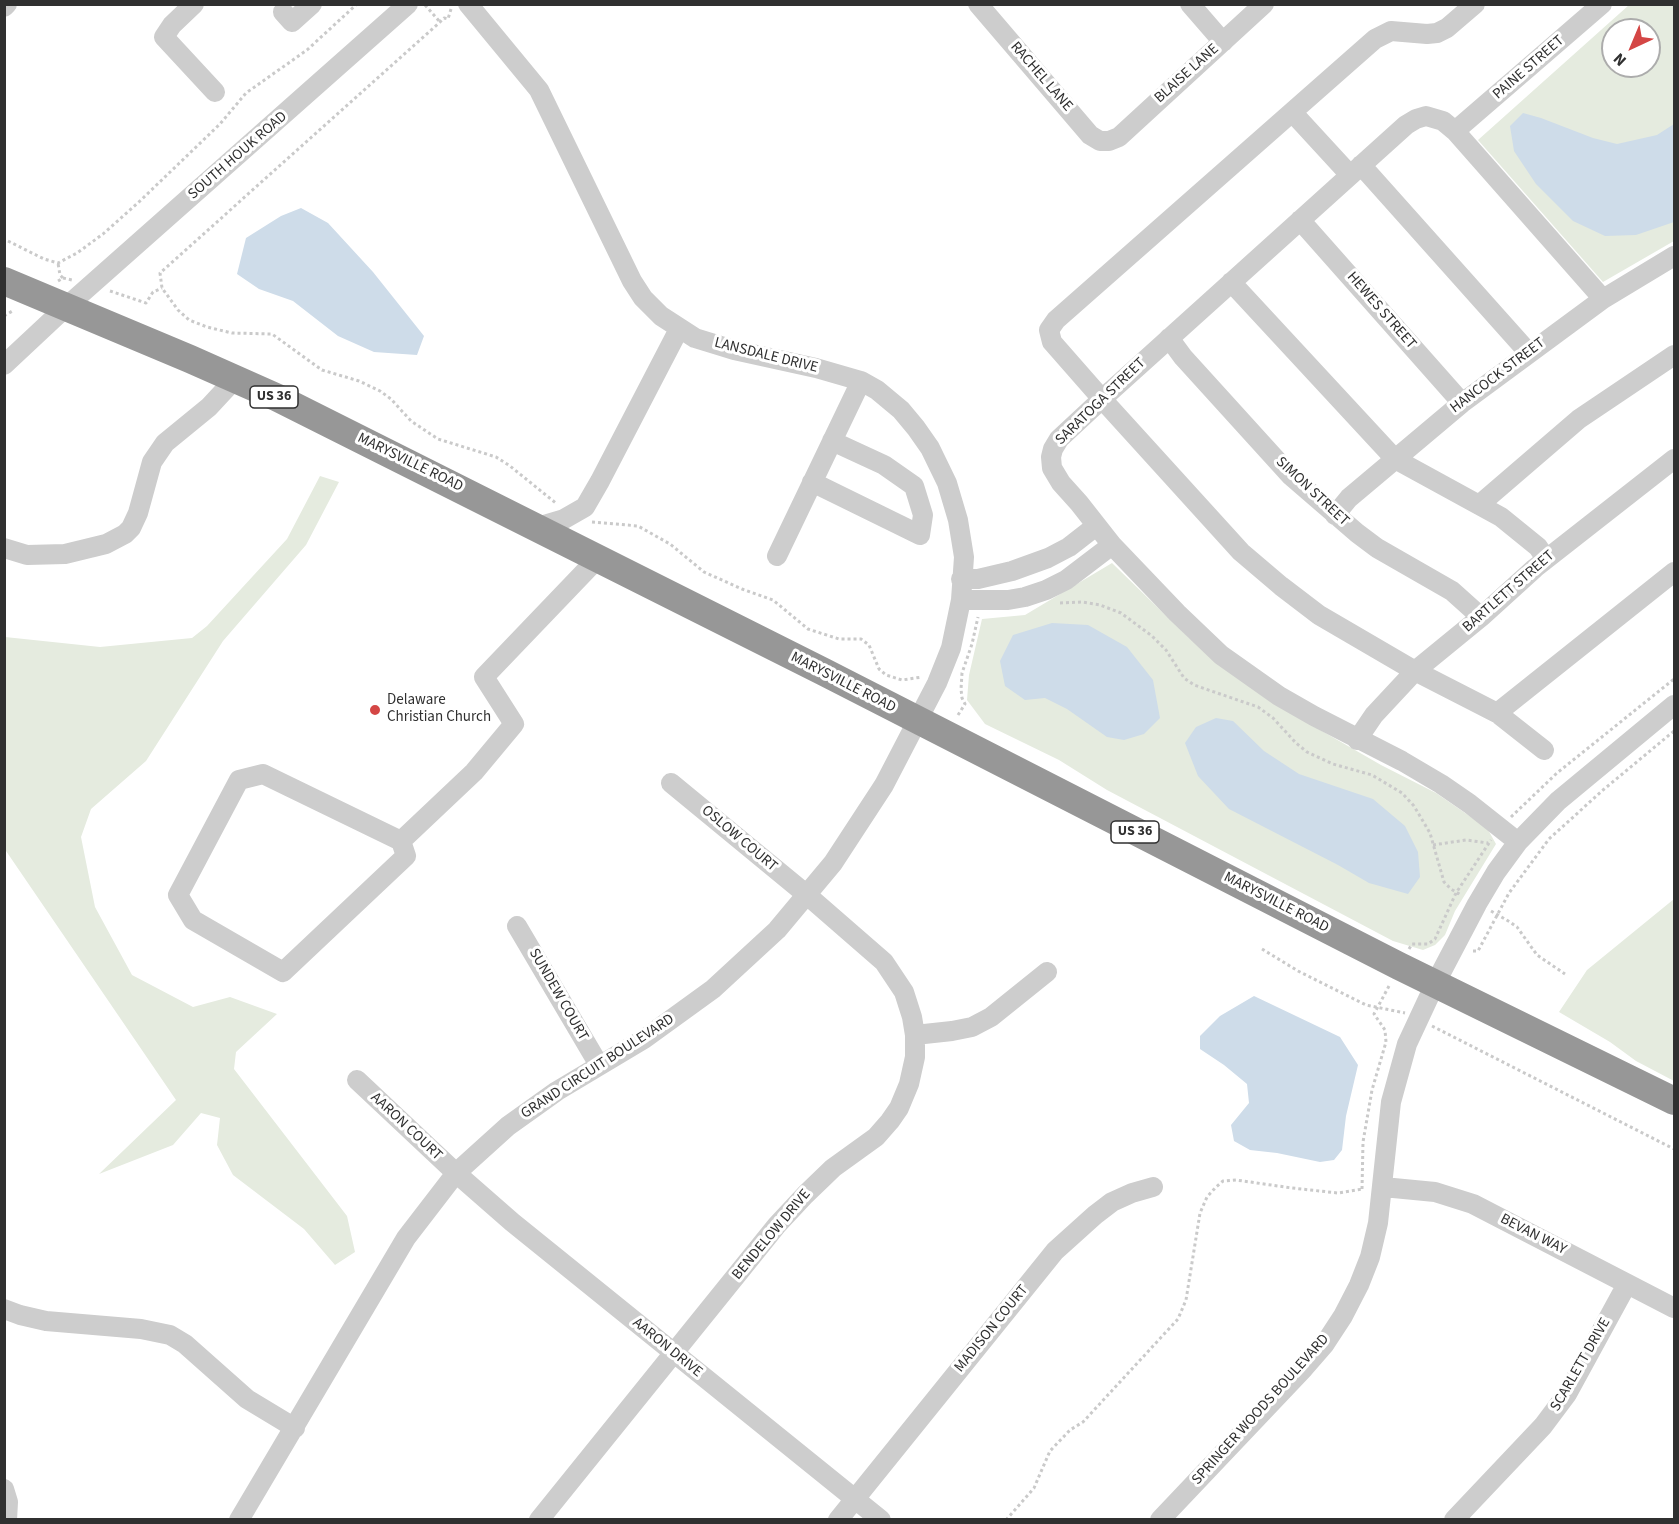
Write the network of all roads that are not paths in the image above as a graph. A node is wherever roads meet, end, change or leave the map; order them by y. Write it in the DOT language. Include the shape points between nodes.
graph roads {
  1 [pos="194,4"];
  2 [pos="312,4"];
  3 [pos="408,4"];
  4 [pos="468,4"];
  5 [pos="978,4"];
  6 [pos="1190,4"];
  7 [pos="1264,4"];
  8 [pos="1475,4"];
  9 [pos="1602,4"];
  10 [pos="283,12"];
  11 [pos="1223,42"];
  12 [pos="215,92"];
  13 [pos="1293,113"];
  14 [pos="1455,131"];
  15 [pos="1109,141"];
  16 [pos="1355,170"];
  17 [pos="1300,220"];
  18 [pos="1674,256"];
  19 [pos="4,281"];
  20 [pos="1231,282"];
  21 [pos="1603,298"];
  22 [pos="66,307"];
  23 [pos="679,329"];
  24 [pos="1169,338"];
  25 [pos="1528,352"];
  26 [pos="1674,355"];
  27 [pos="4,366"];
  28 [pos="235,379"];
  29 [pos="861,381"];
  30 [pos="1102,399"];
  31 [pos="1462,403"];
  32 [pos="832,441"];
  33 [pos="1395,459"];
  34 [pos="1674,459"];
  35 [pos="812,482"];
  36 [pos="1479,505"];
  37 [pos="1335,515"];
  38 [pos="1096,526"];
  39 [pos="537,527"];
  40 [pos="1112,545"];
  41 [pos="4,548"];
  42 [pos="777,556"];
  43 [pos="598,558"];
  44 [pos="1546,559"];
  45 [pos="1674,572"];
  46 [pos="962,579"];
  47 [pos="961,600"];
  48 [pos="1481,617"];
  49 [pos="1415,671"];
  50 [pos="1674,705"];
  51 [pos="1497,713"];
  52 [pos="917,721"];
  53 [pos="1358,740"];
  54 [pos="1544,750"];
  55 [pos="671,783"];
  56 [pos="401,841"];
  57 [pos="1518,842"];
  58 [pos="807,895"];
  59 [pos="517,926"];
  60 [pos="1047,972"];
  61 [pos="1435,984"];
  62 [pos="915,1035"];
  63 [pos="599,1065"];
  64 [pos="357,1080"];
  65 [pos="1674,1101"];
  66 [pos="456,1173"];
  67 [pos="1153,1187"];
  68 [pos="1383,1187"];
  69 [pos="1627,1284"];
  70 [pos="1674,1308"];
  71 [pos="4,1309"];
  72 [pos="674,1353"];
  73 [pos="295,1428"];
  74 [pos="4,1489"];
  75 [pos="855,1499"];
  76 [pos="7,1520"];
  77 [pos="239,1520"];
  78 [pos="539,1520"];
  79 [pos="838,1520"];
  80 [pos="881,1520"];
  81 [pos="1160,1520"];
  82 [pos="1454,1520"];
  1 -- 12 [label="street" via="164,37"];
  2 -- 10 [label="street" via="292,22"];
  3 -- 22 [label="street, SOUTH HOUK ROAD"];
  4 -- 23 [label="street, LANSDALE DRIVE" via="539,90 643,298"];
  5 -- 15 [label="street, RACHEL LANE" via="1090,135"];
  6 -- 11 [label="street"];
  7 -- 11 [label="street, BLAISE LANE"];
  8 -- 13 [label="street" via="1437,33 1383,34"];
  9 -- 14 [label="street, PAINE STREET"];
  11 -- 15 [label="street, BLAISE LANE" via="1119,137"];
  13 -- 16 [label="street"];
  13 -- 30 [label="street" via="1049,330 1052,342"];
  14 -- 16 [label="street, SARATOGA STREET" via="1443,121 1416,119"];
  14 -- 21 [label="street, SARATOGA STREET"];
  16 -- 17 [label="street, SARATOGA STREET"];
  16 -- 25 [label="street"];
  17 -- 20 [label="street, SARATOGA STREET"];
  17 -- 31 [label="street, HEWES STREET"];
  18 -- 21 [label="street, HANCOCK STREET"];
  19 -- 22 [label="highway, MARYSVILLE ROAD / US 36"];
  20 -- 24 [label="street, SARATOGA STREET"];
  20 -- 33 [label="street"];
  21 -- 25 [label="street, HANCOCK STREET"];
  22 -- 27 [label="street, SOUTH HOUK ROAD"];
  22 -- 28 [label="highway, MARYSVILLE ROAD / US 36"];
  23 -- 29 [label="street, LANSDALE DRIVE" via="734,350"];
  23 -- 39 [label="street" via="585,507"];
  24 -- 30 [label="street, SARATOGA STREET"];
  24 -- 37 [label="street, SIMON STREET" via="1291,476"];
  25 -- 31 [label="street, HANCOCK STREET"];
  26 -- 36 [label="street" via="1579,419"];
  28 -- 39 [label="highway, MARYSVILLE ROAD / US 36"];
  28 -- 41 [label="street" via="209,407 165,443 152,462 138,513 125,534 106,544 65,554 27,555"];
  29 -- 32 [label="street"];
  29 -- 46 [label="street, LANSDALE DRIVE" via="901,410 930,448 947,483 958,520 964,557"];
  30 -- 38 [label="street, SARATOGA STREET" via="1059,439 1051,457 1052,468 1061,483"];
  30 -- 49 [label="street" via="1241,552 1319,615"];
  31 -- 33 [label="street, HANCOCK STREET"];
  32 -- 35 [label="street"];
  32 -- 35 [label="street" via="884,465 914,486 923,515 920,535"];
  33 -- 36 [label="street"];
  33 -- 37 [label="street, HANCOCK STREET"];
  34 -- 44 [label="street, BARTLETT STREET"];
  35 -- 42 [label="street"];
  36 -- 44 [label="street" via="1501,517 1538,547"];
  37 -- 48 [label="street, SIMON STREET" via="1377,548 1452,591"];
  38 -- 40 [label="street, SARATOGA STREET"];
  38 -- 46 [label="street" via="1069,547 1037,562 978,579"];
  39 -- 43 [label="highway, MARYSVILLE ROAD / US 36"];
  40 -- 47 [label="street" via="1066,580 1046,590 1008,600"];
  40 -- 53 [label="street, SARATOGA STREET" via="1221,655 1280,696"];
  43 -- 52 [label="highway, MARYSVILLE ROAD / US 36"];
  43 -- 56 [label="street" via="484,677 514,724 474,772"];
  44 -- 48 [label="street, BARTLETT STREET"];
  45 -- 51 [label="street"];
  46 -- 47 [label="street, LANSDALE DRIVE"];
  47 -- 52 [label="street, LANSDALE DRIVE" via="951,648"];
  48 -- 49 [label="street, BARTLETT STREET"];
  49 -- 51 [label="street"];
  49 -- 53 [label="street, BARTLETT STREET"];
  50 -- 57 [label="street, SPRINGER WOODS BOULEVARD" via="1558,801"];
  51 -- 54 [label="street"];
  52 -- 58 [label="street, GRAND CIRCUIT BOULEVARD" via="869,810"];
  52 -- 61 [label="highway, MARYSVILLE ROAD / US 36"];
  53 -- 57 [label="street, SARATOGA STREET" via="1441,784"];
  55 -- 58 [label="street, OSLOW COURT"];
  56 -- 56 [label="street" via="263,774 239,780 178,896 193,920 283,972 406,856"];
  57 -- 61 [label="street, SPRINGER WOODS BOULEVARD" via="1477,904"];
  58 -- 62 [label="street, BENDELOW DRIVE" via="884,962 904,992"];
  58 -- 63 [label="street, GRAND CIRCUIT BOULEVARD" via="754,953 713,989 644,1039"];
  59 -- 63 [label="street, SUNDEW COURT"];
  60 -- 62 [label="street" via="992,1017 962,1029"];
  61 -- 65 [label="highway, MARYSVILLE ROAD / US 36"];
  61 -- 68 [label="street, SPRINGER WOODS BOULEVARD" via="1407,1044 1391,1102"];
  62 -- 72 [label="street, BENDELOW DRIVE" via="909,1084 890,1121 804,1195"];
  63 -- 66 [label="street, GRAND CIRCUIT BOULEVARD" via="508,1126"];
  64 -- 66 [label="street, AARON COURT"];
  66 -- 72 [label="street, AARON DRIVE"];
  66 -- 73 [label="street, GRAND CIRCUIT BOULEVARD" via="406,1238"];
  67 -- 75 [label="street, MADISON COURT" via="1112,1202 1055,1251"];
  68 -- 69 [label="street, BEVAN WAY" via="1454,1197"];
  68 -- 81 [label="street, SPRINGER WOODS BOULEVARD" via="1370,1257 1343,1316 1324,1345"];
  69 -- 70 [label="street, BEVAN WAY"];
  69 -- 82 [label="street, SCARLETT DRIVE" via="1567,1394 1543,1426"];
  71 -- 73 [label="street" via="46,1321 170,1335 247,1400"];
  72 -- 75 [label="street, AARON DRIVE"];
  72 -- 78 [label="street, BENDELOW DRIVE"];
  73 -- 77 [label="street, GRAND CIRCUIT BOULEVARD"];
  74 -- 76 [label="street"];
  75 -- 79 [label="street, MADISON COURT"];
  75 -- 80 [label="street, AARON DRIVE"];
}
